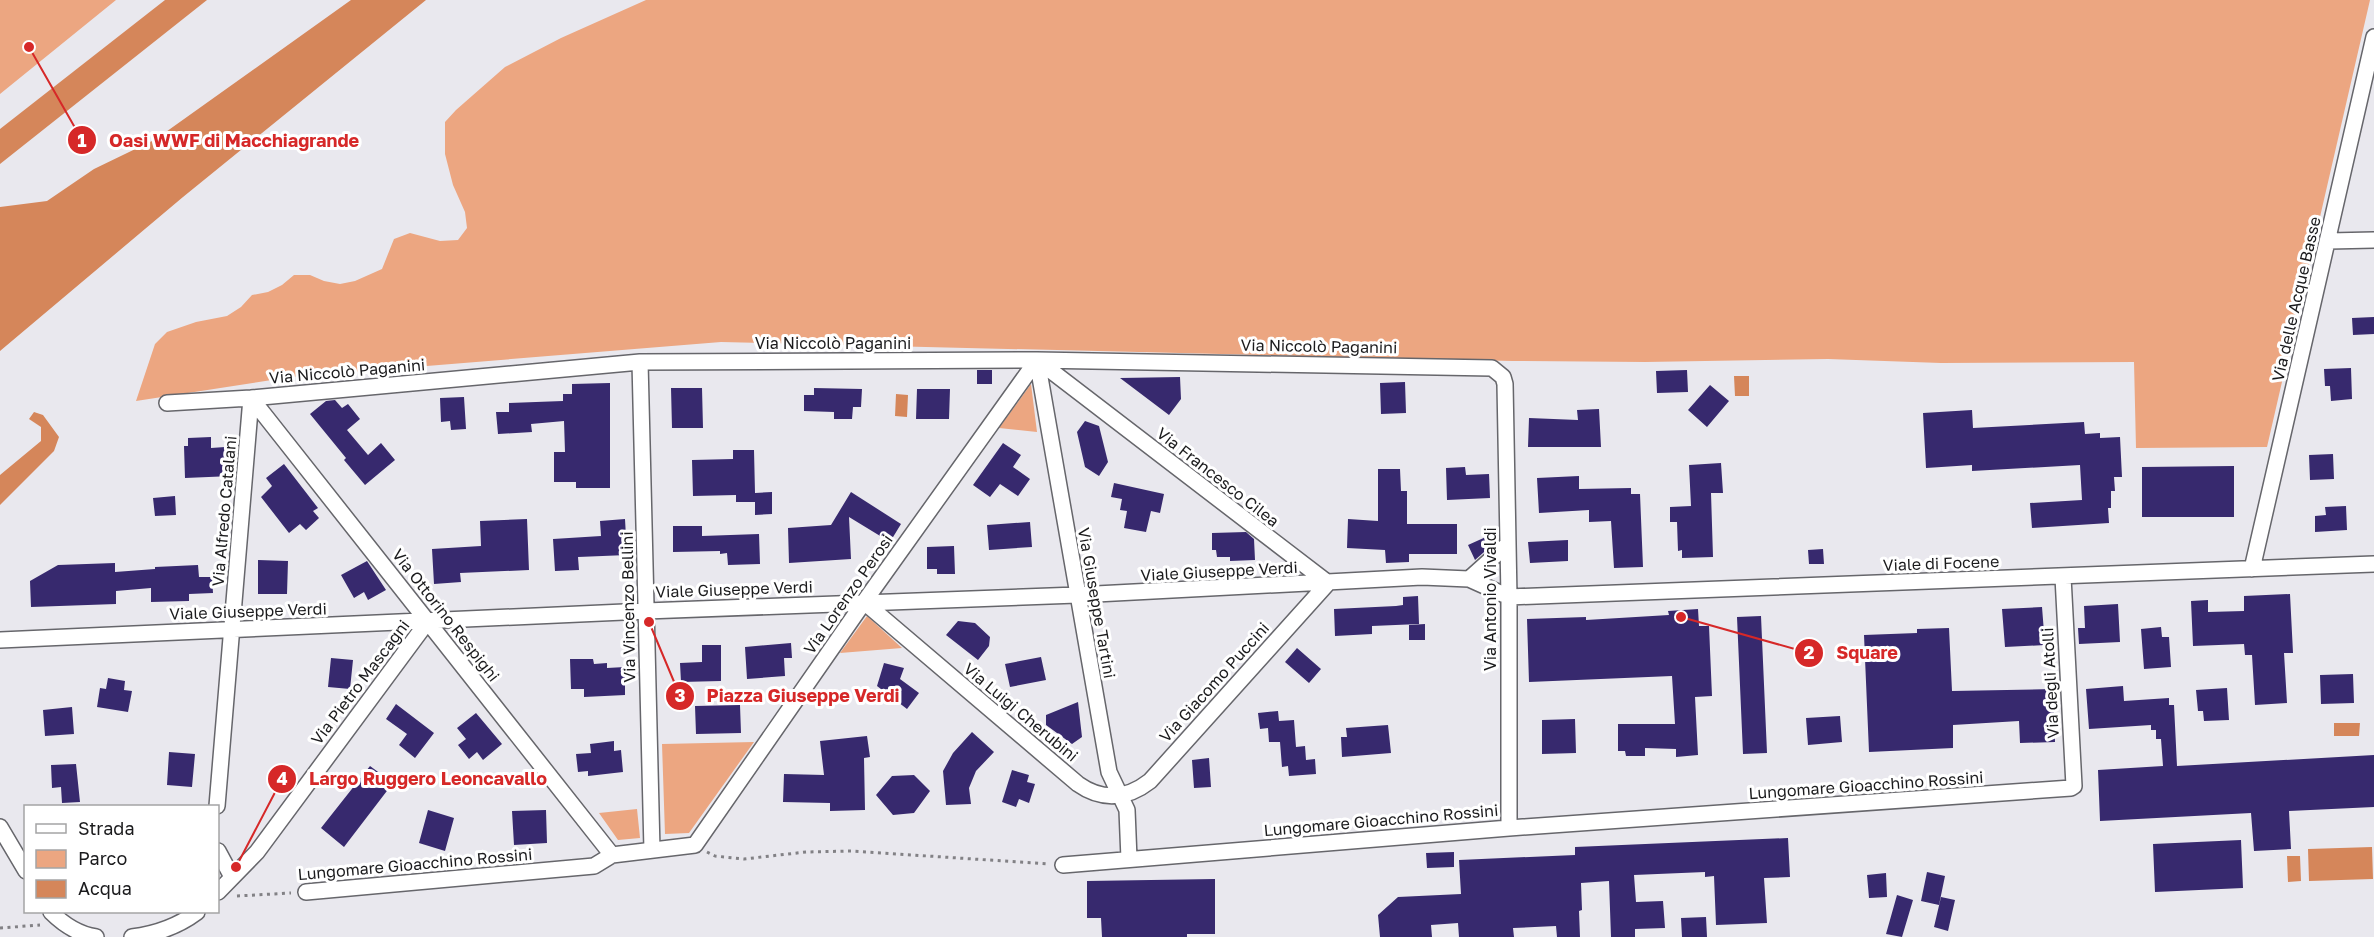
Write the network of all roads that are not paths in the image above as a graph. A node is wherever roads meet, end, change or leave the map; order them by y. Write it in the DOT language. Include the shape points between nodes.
graph roads {
  1 [pos="2374,37"];
  2 [pos="2371,62"];
  3 [pos="2374,240"];
  4 [pos="2329,242"];
  5 [pos="1037,360"];
  6 [pos="640,362"];
  7 [pos="1499,372"];
  8 [pos="251,398"];
  9 [pos="167,403"];
  10 [pos="1508,544"];
  11 [pos="2374,564"];
  12 [pos="2252,569"];
  13 [pos="2063,577"];
  14 [pos="1469,579"];
  15 [pos="1328,583"];
  16 [pos="1077,595"];
  17 [pos="1509,597"];
  18 [pos="864,602"];
  19 [pos="646,611"];
  20 [pos="428,621"];
  21 [pos="232,630"];
  22 [pos="0,640"];
  23 [pos="2073,787"];
  24 [pos="1120,795"];
  25 [pos="217,805"];
  26 [pos="0,827"];
  27 [pos="1509,828"];
  28 [pos="695,845"];
  29 [pos="652,850"];
  30 [pos="219,853"];
  31 [pos="612,855"];
  32 [pos="1129,859"];
  33 [pos="1063,866"];
  34 [pos="24,868"];
  35 [pos="232,877"];
  36 [pos="306,892"];
  37 [pos="223,894"];
  38 [pos="52,913"];
  39 [pos="195,913"];
  40 [pos="96,937"];
  41 [pos="132,937"];
  1 -- 2 [label="street, Via delle Acque Basse"];
  2 -- 4 [label="street, Via delle Acque Basse"];
  3 -- 4 [label="street"];
  4 -- 12 [label="street, Via delle Acque Basse"];
  5 -- 6 [label="street, Via Niccolò Paganini"];
  5 -- 7 [label="street, Via Niccolò Paganini" via="1484,366"];
  5 -- 15 [label="street, Via Francesco Cilea"];
  5 -- 16 [label="street, Via Giuseppe Tartini"];
  5 -- 18 [label="street, Via Lorenzo Perosi"];
  6 -- 8 [label="street, Via Niccolò Paganini"];
  6 -- 19 [label="street, Via Vincenzo Bellini"];
  7 -- 10 [label="street, Via Antonio Vivaldi" via="1505,384"];
  8 -- 9 [label="street, Via Niccolò Paganini"];
  8 -- 20 [label="street, Via Ottorino Respighi"];
  8 -- 21 [label="street, Via Alfredo Catalani"];
  10 -- 14 [label="street"];
  10 -- 17 [label="street, Via Antonio Vivaldi"];
  11 -- 12 [label="street, Viale di Focene"];
  12 -- 13 [label="street, Viale di Focene"];
  13 -- 17 [label="street, Viale di Focene"];
  13 -- 23 [label="street, Via degli Atolli"];
  14 -- 15 [label="street, Viale Giuseppe Verdi" via="1422,577"];
  14 -- 17 [label="street"];
  15 -- 16 [label="street, Viale Giuseppe Verdi"];
  15 -- 24 [label="street, Via Giacomo Puccini" via="1150,781"];
  16 -- 18 [label="street, Viale Giuseppe Verdi"];
  16 -- 24 [label="street, Via Giuseppe Tartini" via="1109,772"];
  17 -- 27 [label="street, Via Antonio Vivaldi"];
  18 -- 19 [label="street, Viale Giuseppe Verdi"];
  18 -- 24 [label="street, Via Luigi Cherubini" via="1085,789 1102,796"];
  18 -- 28 [label="street, Via Lorenzo Perosi"];
  19 -- 20 [label="street, Viale Giuseppe Verdi"];
  19 -- 29 [label="street, Via Vincenzo Bellini"];
  20 -- 21 [label="street, Viale Giuseppe Verdi"];
  20 -- 31 [label="street, Via Ottorino Respighi"];
  20 -- 35 [label="street, Via Pietro Mascagni" via="257,852"];
  21 -- 22 [label="street, Viale Giuseppe Verdi"];
  21 -- 25 [label="street, Via Alfredo Catalani"];
  23 -- 27 [label="street, Lungomare Gioacchino Rossini"];
  24 -- 32 [label="street, Via Giuseppe Tartini" via="1127,810"];
  26 -- 34 [label="street"];
  27 -- 32 [label="street, Lungomare Gioacchino Rossini"];
  28 -- 29 [label="street, Lungomare Gioacchino Rossini"];
  29 -- 31 [label="street, Lungomare Gioacchino Rossini"];
  30 -- 35 [label="street"];
  31 -- 36 [label="street, Lungomare Gioacchino Rossini" via="594,866"];
  32 -- 33 [label="street, Lungomare Gioacchino Rossini"];
  35 -- 37 [label="street, Via Pietro Mascagni"];
  38 -- 40 [label="street" via="63,923"];
  39 -- 41 [label="street" via="167,929"];
}
